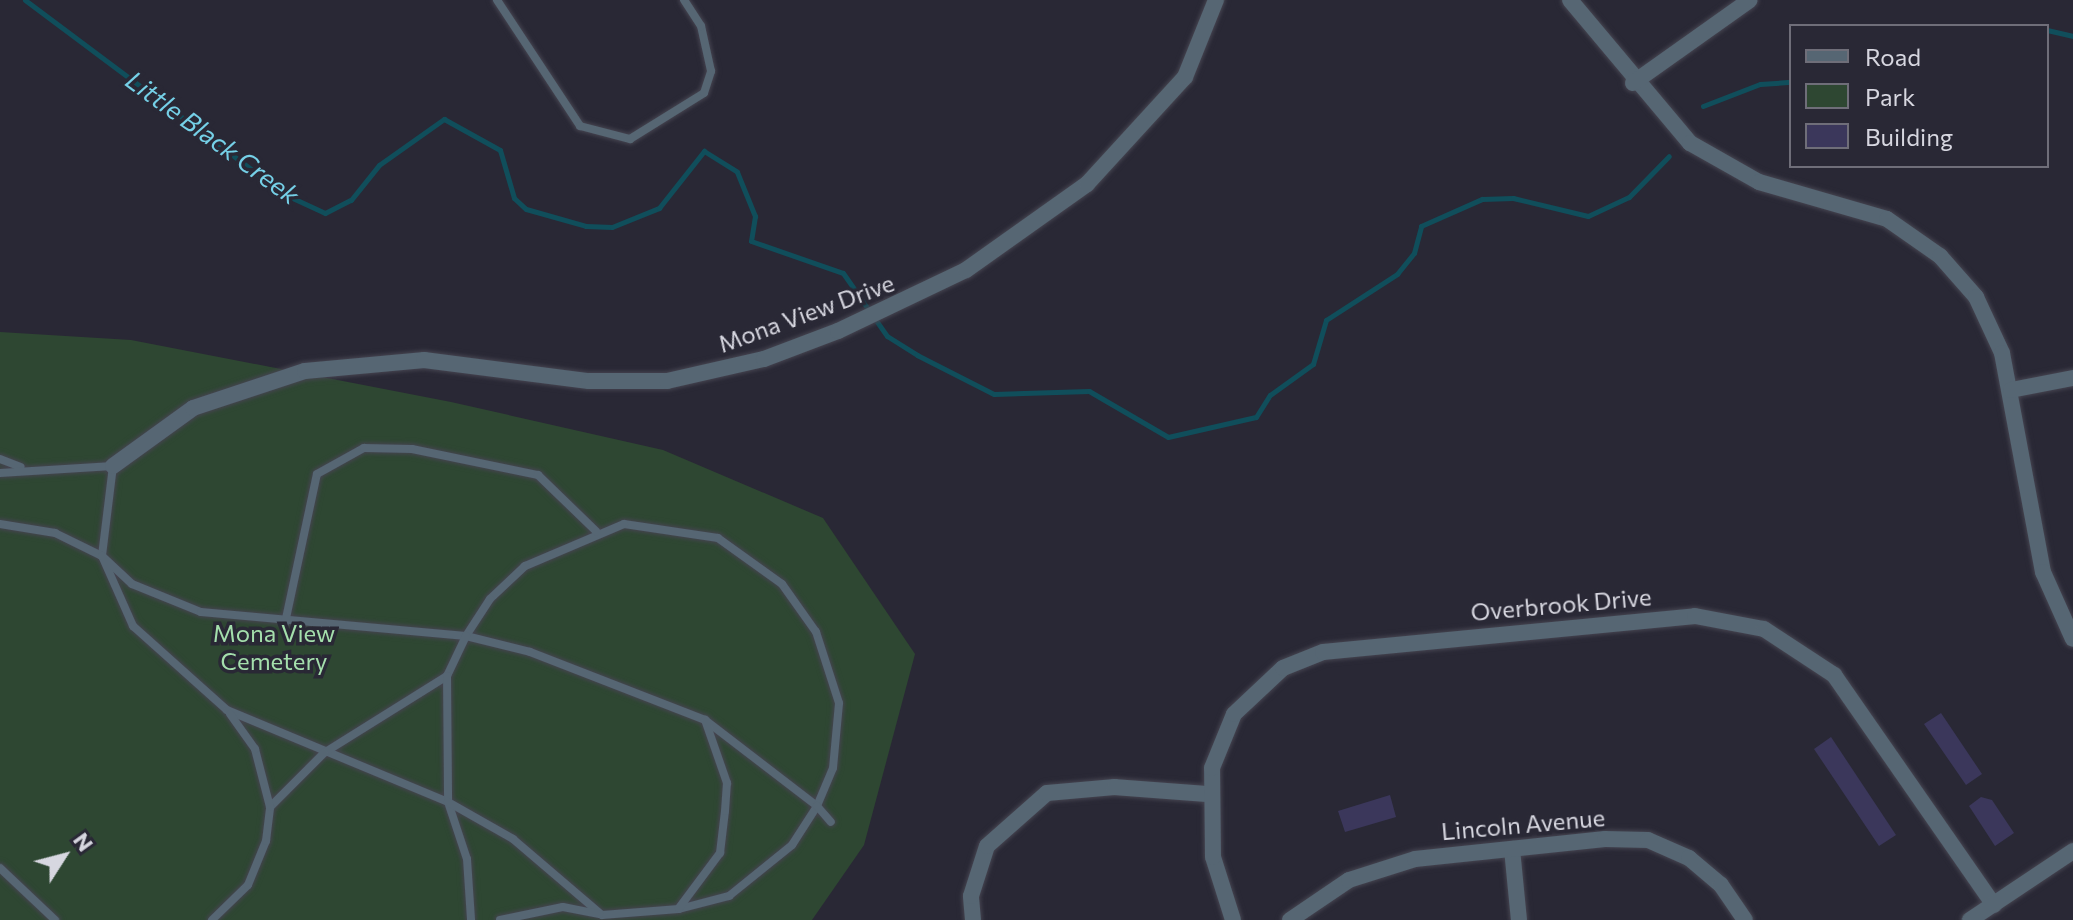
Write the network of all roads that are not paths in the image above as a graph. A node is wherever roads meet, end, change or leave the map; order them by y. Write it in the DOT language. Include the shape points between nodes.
graph roads {
  1 [pos="497,0"];
  2 [pos="684,0"];
  3 [pos="1216,0"];
  4 [pos="1570,0"];
  5 [pos="1744,2"];
  6 [pos="1633,83"];
  7 [pos="2073,378"];
  8 [pos="2011,390"];
  9 [pos="0,459"];
  10 [pos="113,466"];
  11 [pos="22,467"];
  12 [pos="0,473"];
  13 [pos="0,524"];
  14 [pos="596,531"];
  15 [pos="102,556"];
  16 [pos="2068,620"];
  17 [pos="285,623"];
  18 [pos="466,636"];
  19 [pos="2073,639"];
  20 [pos="447,676"];
  21 [pos="227,710"];
  22 [pos="705,720"];
  23 [pos="324,753"];
  24 [pos="1209,794"];
  25 [pos="448,802"];
  26 [pos="817,806"];
  27 [pos="270,807"];
  28 [pos="831,822"];
  29 [pos="1512,849"];
  30 [pos="2073,851"];
  31 [pos="0,868"];
  32 [pos="1994,905"];
  33 [pos="679,909"];
  34 [pos="603,917"];
  35 [pos="55,920"];
  36 [pos="212,920"];
  37 [pos="471,920"];
  38 [pos="500,920"];
  39 [pos="973,920"];
  40 [pos="1233,920"];
  41 [pos="1290,920"];
  42 [pos="1519,920"];
  43 [pos="1745,920"];
  44 [pos="1970,920"];
  1 -- 2 [label="lane" via="580,126 630,139 704,93 711,71 701,26"];
  3 -- 10 [label="street, Mona View Drive" via="1185,77 1087,184 966,270 881,313 764,359 667,381 589,381 424,360 305,371 193,408"];
  4 -- 6 [label="street"];
  5 -- 6 [label="street"];
  6 -- 8 [label="street" via="1690,143 1724,166 1887,219 1940,256 1984,310"];
  7 -- 8 [label="street"];
  8 -- 16 [label="street" via="2036,545"];
  9 -- 11 [label="lane"];
  10 -- 11 [label="lane"];
  10 -- 15 [label="lane"];
  11 -- 12 [label="lane"];
  13 -- 15 [label="lane" via="55,533"];
  14 -- 17 [label="lane" via="538,475 412,449 364,448 317,474"];
  14 -- 18 [label="lane" via="525,566"];
  14 -- 26 [label="lane" via="654,525 718,538 800,604 839,703 833,768"];
  15 -- 17 [label="lane" via="164,600"];
  15 -- 21 [label="lane" via="133,626"];
  16 -- 19 [label="street"];
  17 -- 18 [label="lane"];
  18 -- 20 [label="lane"];
  18 -- 22 [label="lane" via="569,666"];
  20 -- 23 [label="lane"];
  20 -- 25 [label="lane"];
  21 -- 23 [label="lane"];
  21 -- 27 [label="lane" via="255,749"];
  22 -- 26 [label="lane"];
  22 -- 33 [label="lane" via="727,783 720,853"];
  23 -- 25 [label="lane"];
  23 -- 27 [label="lane"];
  24 -- 32 [label="street, Overbrook Drive" via="1234,714 1269,679 1303,659 1526,630 1729,619 1800,647 1845,686"];
  24 -- 39 [label="street" via="1115,787 1047,793 987,846 971,896"];
  24 -- 40 [label="street, Overbrook Drive" via="1213,857"];
  25 -- 34 [label="lane" via="513,839"];
  25 -- 37 [label="lane" via="467,859"];
  26 -- 28 [label="lane"];
  26 -- 33 [label="lane" via="764,872 729,896"];
  27 -- 36 [label="lane" via="266,841 248,885"];
  29 -- 41 [label="street, Lincoln Avenue" via="1374,869"];
  29 -- 42 [label="street"];
  29 -- 43 [label="street, Lincoln Avenue" via="1648,840 1700,865"];
  30 -- 32 [label="street"];
  31 -- 35 [label="lane"];
  32 -- 44 [label="street"];
  33 -- 34 [label="lane"];
  34 -- 38 [label="lane" via="563,907"];
}
